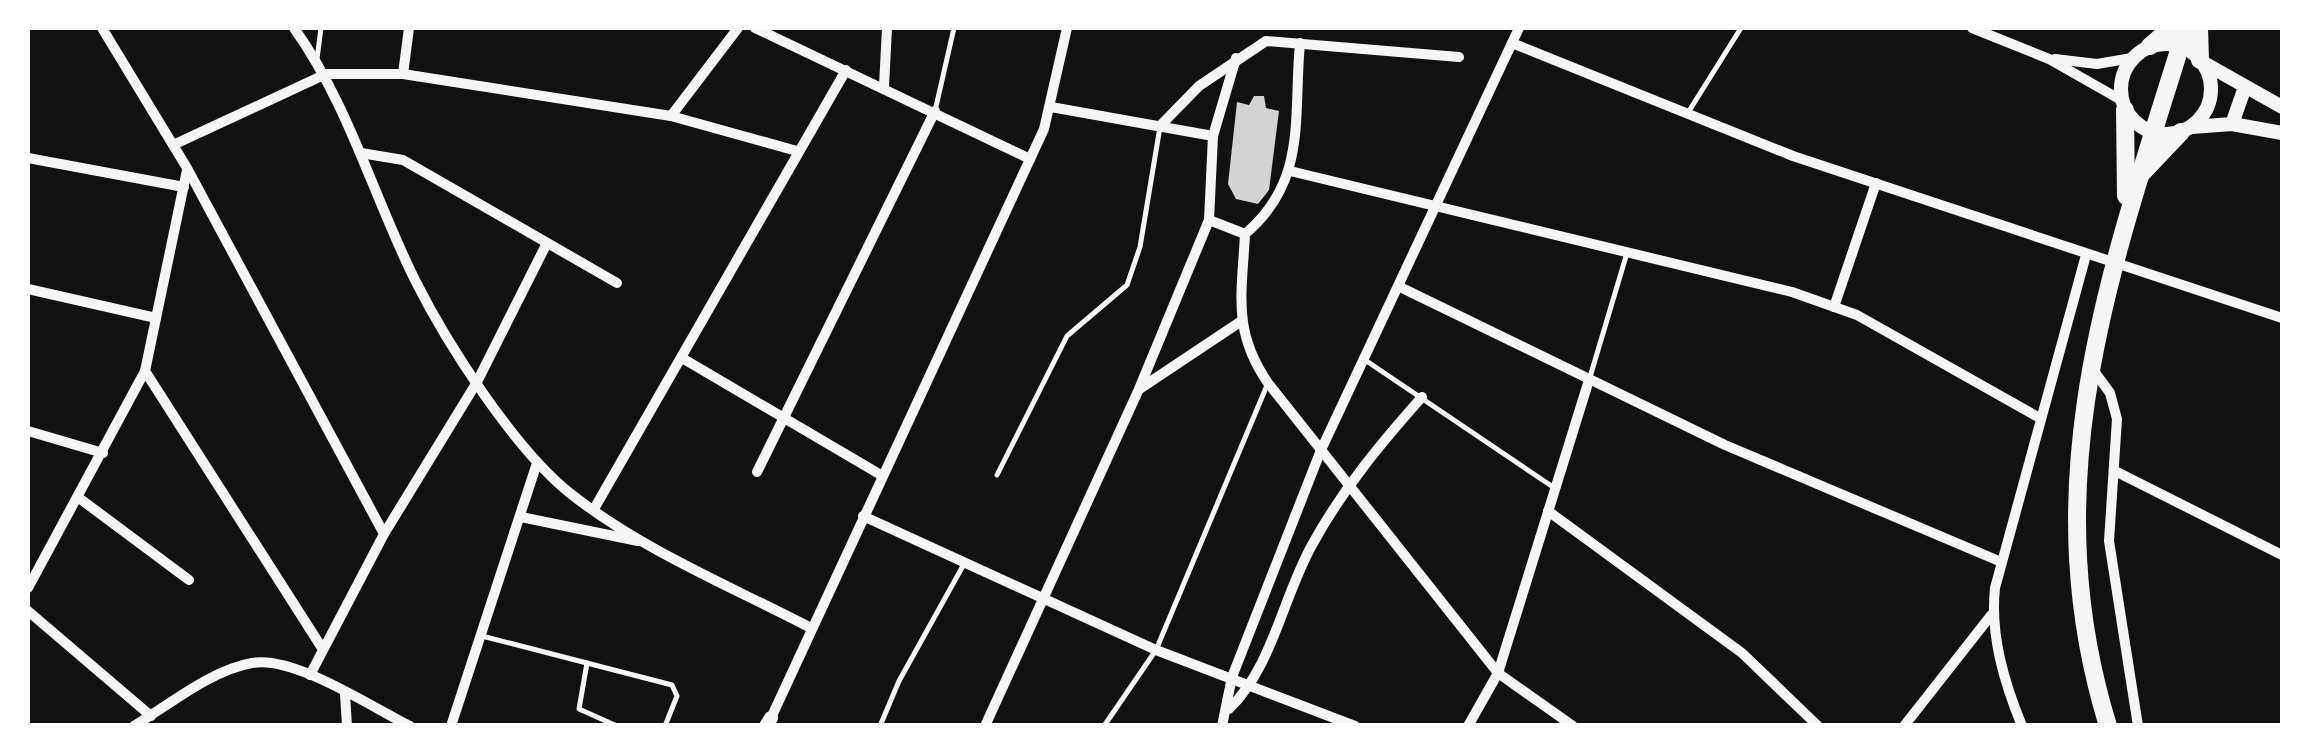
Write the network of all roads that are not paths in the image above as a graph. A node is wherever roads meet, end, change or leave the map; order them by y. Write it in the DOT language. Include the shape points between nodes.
graph roads {
  1 [pos="102,28"];
  2 [pos="294,28"];
  3 [pos="320,28"];
  4 [pos="409,28"];
  5 [pos="738,28"];
  6 [pos="756,28"];
  7 [pos="887,28"];
  8 [pos="954,28"];
  9 [pos="1067,28"];
  10 [pos="1267,28"];
  11 [pos="1519,28"];
  12 [pos="1741,28"];
  13 [pos="1972,28"];
  14 [pos="2170,28"];
  15 [pos="2186,28"];
  16 [pos="2199,28"];
  17 [pos="1266,41"];
  18 [pos="1300,43"];
  19 [pos="1512,43"];
  20 [pos="2150,46"];
  21 [pos="2180,46"];
  22 [pos="1236,57"];
  23 [pos="1459,57"];
  24 [pos="2132,58"];
  25 [pos="2048,59"];
  26 [pos="317,60"];
  27 [pos="2202,61"];
  28 [pos="846,70"];
  29 [pos="326,74"];
  30 [pos="403,74"];
  31 [pos="884,86"];
  32 [pos="2245,88"];
  33 [pos="2123,105"];
  34 [pos="1051,106"];
  35 [pos="2282,107"];
  36 [pos="935,111"];
  37 [pos="1689,112"];
  38 [pos="671,116"];
  39 [pos="2232,124"];
  40 [pos="1161,125"];
  41 [pos="2186,130"];
  42 [pos="2151,132"];
  43 [pos="2282,133"];
  44 [pos="1213,136"];
  45 [pos="173,145"];
  46 [pos="797,152"];
  47 [pos="362,153"];
  48 [pos="28,158"];
  49 [pos="1030,160"];
  50 [pos="187,168"];
  51 [pos="1290,171"];
  52 [pos="2136,181"];
  53 [pos="1876,184"];
  54 [pos="184,187"];
  55 [pos="1437,203"];
  56 [pos="2127,212"];
  57 [pos="1209,220"];
  58 [pos="1246,234"];
  59 [pos="547,243"];
  60 [pos="1628,250"];
  61 [pos="2086,255"];
  62 [pos="2111,265"];
  63 [pos="618,283"];
  64 [pos="1400,287"];
  65 [pos="28,289"];
  66 [pos="1834,307"];
  67 [pos="156,318"];
  68 [pos="2282,318"];
  69 [pos="1240,322"];
  70 [pos="682,358"];
  71 [pos="1365,360"];
  72 [pos="2090,366"];
  73 [pos="145,371"];
  74 [pos="1589,380"];
  75 [pos="478,382"];
  76 [pos="1268,383"];
  77 [pos="1139,390"];
  78 [pos="1422,397"];
  79 [pos="2038,417"];
  80 [pos="784,418"];
  81 [pos="28,432"];
  82 [pos="1321,450"];
  83 [pos="102,453"];
  84 [pos="538,463"];
  85 [pos="2115,471"];
  86 [pos="757,472"];
  87 [pos="882,475"];
  88 [pos="997,475"];
  89 [pos="1349,484"];
  90 [pos="1556,488"];
  91 [pos="79,498"];
  92 [pos="594,509"];
  93 [pos="1548,512"];
  94 [pos="863,516"];
  95 [pos="522,517"];
  96 [pos="384,534"];
  97 [pos="643,542"];
  98 [pos="2282,555"];
  99 [pos="1999,561"];
  100 [pos="964,564"];
  101 [pos="188,580"];
  102 [pos="28,588"];
  103 [pos="1042,599"];
  104 [pos="28,611"];
  105 [pos="1992,614"];
  106 [pos="810,627"];
  107 [pos="482,636"];
  108 [pos="322,648"];
  109 [pos="1156,650"];
  110 [pos="588,664"];
  111 [pos="1498,673"];
  112 [pos="310,675"];
  113 [pos="1232,677"];
  114 [pos="1252,686"];
  115 [pos="345,694"];
  116 [pos="1228,710"];
  117 [pos="150,716"];
  118 [pos="770,723"];
  119 [pos="134,726"];
  120 [pos="347,726"];
  121 [pos="410,726"];
  122 [pos="452,726"];
  123 [pos="617,726"];
  124 [pos="664,726"];
  125 [pos="880,726"];
  126 [pos="985,726"];
  127 [pos="1104,726"];
  128 [pos="1222,726"];
  129 [pos="1354,726"];
  130 [pos="1468,726"];
  131 [pos="1573,726"];
  132 [pos="1818,726"];
  133 [pos="1904,726"];
  134 [pos="2022,726"];
  135 [pos="2108,726"];
  136 [pos="2138,726"];
  1 -- 45 [label="street"];
  2 -- 26 [label="street"];
  3 -- 26 [label="lane"];
  4 -- 30 [label="street"];
  5 -- 38 [label="street"];
  6 -- 28 [label="street"];
  7 -- 31 [label="street"];
  8 -- 36 [label="lane"];
  9 -- 34 [label="street"];
  10 -- 17 [label="street"];
  11 -- 19 [label="street"];
  12 -- 37 [label="lane"];
  13 -- 25 [label="street"];
  14 -- 20 [label="highway"];
  15 -- 21 [label="highway"];
  16 -- 27 [label="highway"];
  17 -- 18 [label="street"];
  17 -- 22 [label="street"];
  18 -- 23 [label="street"];
  18 -- 51 [label="street"];
  19 -- 37 [label="street"];
  19 -- 55 [label="street"];
  20 -- 21 [label="street"];
  20 -- 24 [label="street"];
  21 -- 27 [label="street"];
  21 -- 42 [label="highway"];
  22 -- 40 [label="street"];
  22 -- 44 [label="street"];
  24 -- 25 [label="street" via="2097,64"];
  24 -- 33 [label="street" via="2121,78"];
  25 -- 33 [label="street"];
  26 -- 29 [label="street"];
  27 -- 32 [label="street"];
  27 -- 41 [label="street" via="2210,101"];
  28 -- 31 [label="street"];
  28 -- 46 [label="street"];
  29 -- 30 [label="street"];
  29 -- 45 [label="street"];
  29 -- 47 [label="street"];
  30 -- 38 [label="street"];
  31 -- 36 [label="street"];
  32 -- 35 [label="street"];
  32 -- 39 [label="street"];
  33 -- 42 [label="street"];
  33 -- 56 [label="highway"];
  34 -- 40 [label="street"];
  34 -- 49 [label="street"];
  36 -- 49 [label="street"];
  36 -- 80 [label="street"];
  37 -- 53 [label="street"];
  38 -- 46 [label="street"];
  39 -- 41 [label="street"];
  39 -- 43 [label="street"];
  40 -- 44 [label="street"];
  40 -- 88 [label="lane" via="1127,285 1059,348"];
  41 -- 42 [label="street"];
  41 -- 52 [label="highway"];
  42 -- 52 [label="highway"];
  44 -- 57 [label="street"];
  45 -- 50 [label="street"];
  46 -- 70 [label="street"];
  47 -- 59 [label="street" via="404,160"];
  47 -- 75 [label="street" via="413,276"];
  48 -- 54 [label="street"];
  49 -- 87 [label="street"];
  50 -- 54 [label="street"];
  50 -- 96 [label="street"];
  51 -- 55 [label="street"];
  51 -- 58 [label="street" via="1272,210"];
  52 -- 56 [label="highway"];
  53 -- 61 [label="street"];
  53 -- 66 [label="street"];
  54 -- 67 [label="street"];
  55 -- 60 [label="street"];
  55 -- 64 [label="street"];
  56 -- 62 [label="highway"];
  57 -- 58 [label="street"];
  57 -- 77 [label="street"];
  58 -- 69 [label="street"];
  59 -- 63 [label="street"];
  59 -- 75 [label="street"];
  60 -- 66 [label="street"];
  60 -- 74 [label="lane"];
  61 -- 62 [label="street"];
  61 -- 79 [label="street"];
  62 -- 68 [label="street"];
  62 -- 72 [label="highway"];
  64 -- 71 [label="street"];
  64 -- 74 [label="street"];
  65 -- 67 [label="street"];
  66 -- 79 [label="street"];
  67 -- 73 [label="street"];
  69 -- 76 [label="street" via="1244,344"];
  69 -- 77 [label="street"];
  70 -- 80 [label="street"];
  70 -- 92 [label="street"];
  71 -- 78 [label="lane"];
  71 -- 82 [label="street"];
  72 -- 85 [label="street" via="2114,406"];
  72 -- 135 [label="highway" via="2076,513 2087,630"];
  73 -- 83 [label="street"];
  73 -- 108 [label="street"];
  74 -- 90 [label="street"];
  74 -- 99 [label="street"];
  75 -- 84 [label="street"];
  75 -- 96 [label="street"];
  76 -- 82 [label="street"];
  76 -- 109 [label="lane"];
  77 -- 103 [label="street"];
  78 -- 89 [label="street"];
  78 -- 90 [label="lane"];
  79 -- 99 [label="street"];
  80 -- 86 [label="street"];
  80 -- 87 [label="street"];
  81 -- 83 [label="street"];
  82 -- 89 [label="street"];
  82 -- 113 [label="street"];
  83 -- 91 [label="street"];
  84 -- 92 [label="street"];
  84 -- 95 [label="street"];
  85 -- 98 [label="street"];
  85 -- 136 [label="street" via="2108,540"];
  87 -- 94 [label="street"];
  89 -- 111 [label="street"];
  89 -- 114 [label="street" via="1303,563"];
  90 -- 93 [label="street"];
  91 -- 101 [label="street"];
  91 -- 102 [label="street"];
  92 -- 97 [label="street"];
  93 -- 111 [label="street"];
  93 -- 132 [label="street" via="1742,653"];
  94 -- 100 [label="street"];
  94 -- 106 [label="street"];
  95 -- 97 [label="street"];
  95 -- 107 [label="street"];
  96 -- 108 [label="street"];
  97 -- 106 [label="street"];
  99 -- 105 [label="street"];
  100 -- 103 [label="street"];
  100 -- 125 [label="lane"];
  103 -- 109 [label="street"];
  103 -- 126 [label="street"];
  104 -- 117 [label="street"];
  105 -- 133 [label="street"];
  105 -- 134 [label="street"];
  106 -- 118 [label="street"];
  107 -- 110 [label="lane"];
  107 -- 122 [label="street"];
  108 -- 112 [label="street"];
  109 -- 113 [label="street"];
  109 -- 127 [label="lane"];
  110 -- 123 [label="lane" via="579,709"];
  110 -- 124 [label="lane" via="672,685 677,696"];
  111 -- 130 [label="street"];
  111 -- 131 [label="street"];
  112 -- 115 [label="street"];
  112 -- 117 [label="street" via="255,662"];
  113 -- 114 [label="street"];
  113 -- 116 [label="street"];
  114 -- 116 [label="street"];
  114 -- 129 [label="street"];
  115 -- 120 [label="street"];
  115 -- 121 [label="street"];
  116 -- 128 [label="street"];
  117 -- 119 [label="street"];
}
